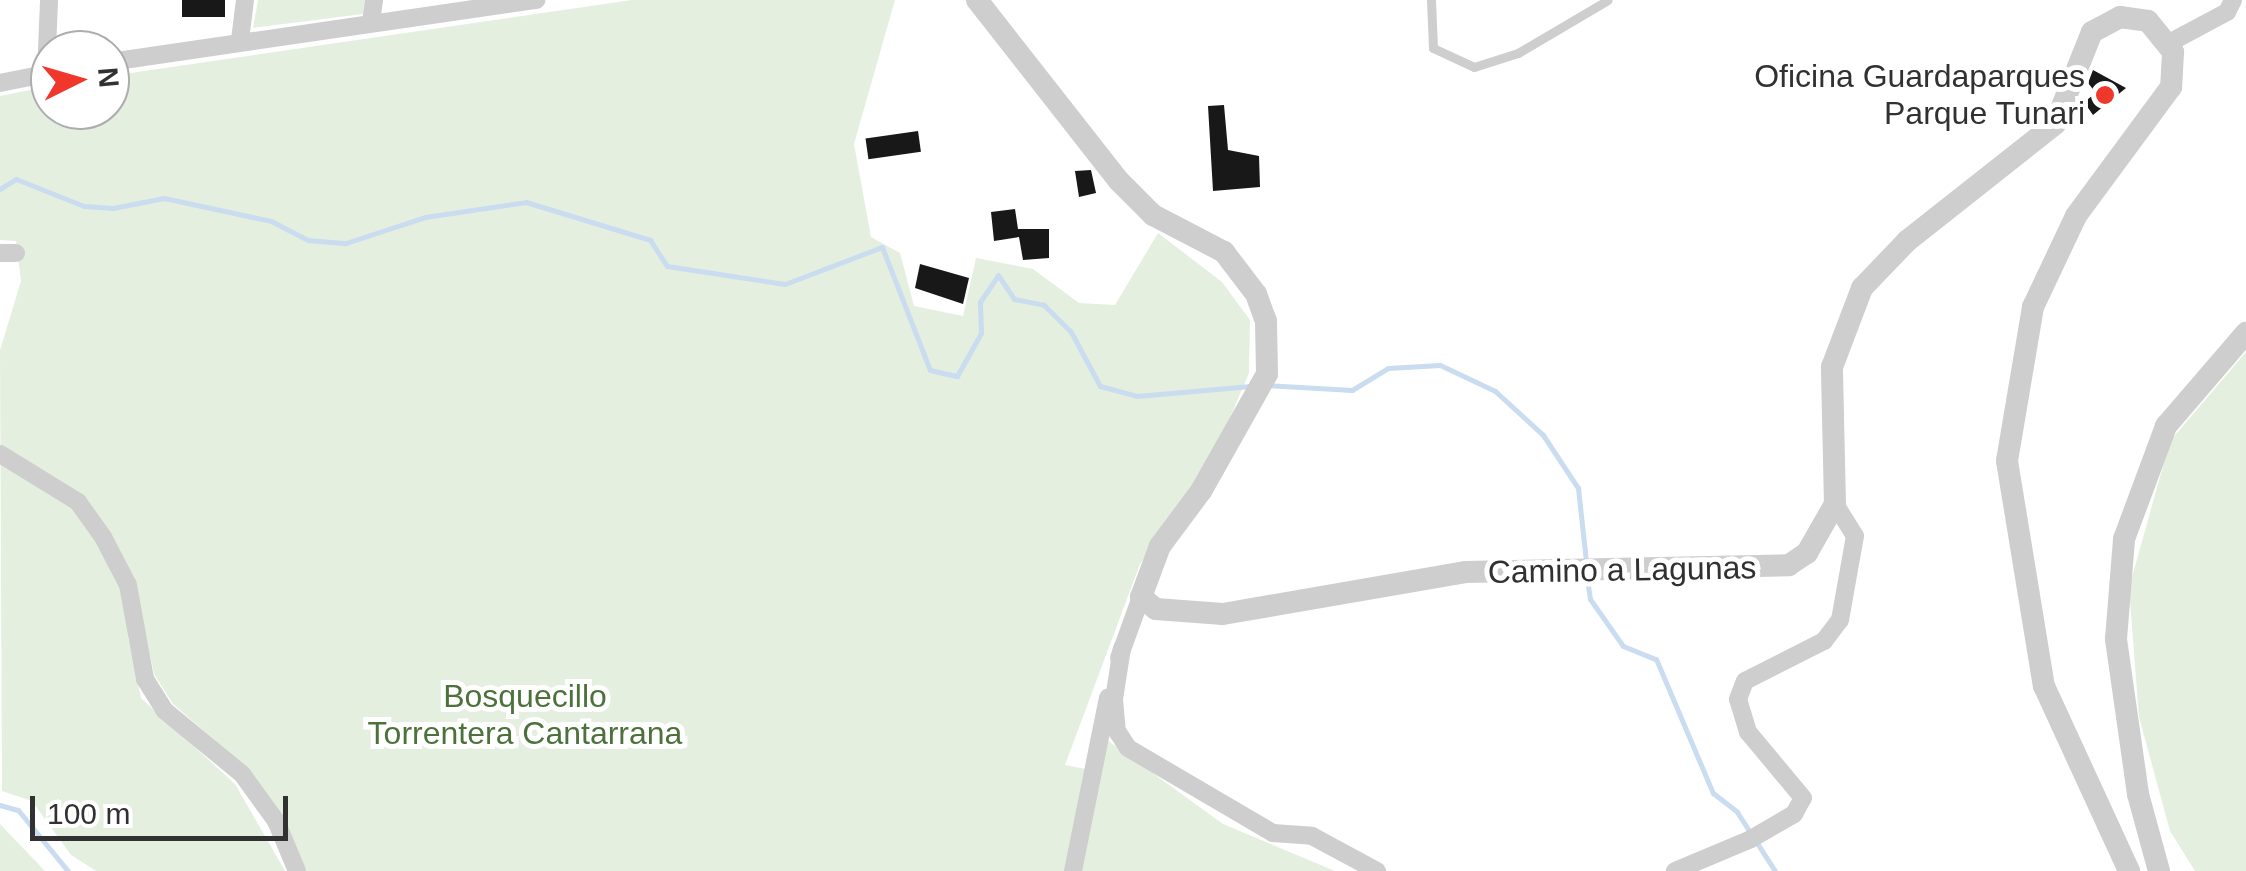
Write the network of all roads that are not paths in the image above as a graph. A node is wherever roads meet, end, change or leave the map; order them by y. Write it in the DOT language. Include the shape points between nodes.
graph roads {
  1 [pos="49,0"];
  2 [pos="246,0"];
  3 [pos="374,0"];
  4 [pos="537,0"];
  5 [pos="978,0"];
  6 [pos="1430,0"];
  7 [pos="1608,0"];
  8 [pos="2233,0"];
  9 [pos="371,22"];
  10 [pos="49,30"];
  11 [pos="240,40"];
  12 [pos="2169,43"];
  13 [pos="130,59"];
  14 [pos="30,77"];
  15 [pos="0,83"];
  16 [pos="2246,333"];
  17 [pos="0,454"];
  18 [pos="1835,504"];
  19 [pos="1142,597"];
  20 [pos="1122,648"];
  21 [pos="297,871"];
  22 [pos="1073,871"];
  23 [pos="1376,871"];
  24 [pos="1675,871"];
  25 [pos="2129,871"];
  26 [pos="2159,871"];
  1 -- 10 [label="street"];
  2 -- 11 [label="street"];
  3 -- 9 [label="street"];
  4 -- 9 [label="street"];
  5 -- 19 [label="street" via="1119,181 1153,214 1224,252 1244,275 1266,321 1266,374 1160,546"];
  6 -- 7 [label="lane" via="1433,48 1474,67 1518,53"];
  8 -- 12 [label="street" via="2226,12"];
  9 -- 11 [label="street"];
  11 -- 13 [label="street"];
  12 -- 18 [label="street" via="2135,17 2092,32 2055,124 1862,288 1832,368"];
  12 -- 25 [label="street" via="2176,69 2162,106 2076,216 2033,307 2007,461 2044,686"];
  14 -- 15 [label="street"];
  16 -- 26 [label="street" via="2166,426 2124,539 2116,639 2138,794"];
  17 -- 21 [label="street" via="78,502 103,537 128,584 145,679 164,710 242,774 276,821"];
  18 -- 19 [label="street, Camino a Lagunas" via="1806,553 1754,572 1466,572 1223,614 1156,608"];
  18 -- 24 [label="street" via="1855,536 1840,620 1824,641 1745,681 1738,699 1748,732 1803,798 1794,814 1752,839"];
  19 -- 20 [label="street"];
  20 -- 22 [label="street" via="1090,765"];
  20 -- 23 [label="street" via="1114,699 1116,731 1128,748 1273,833 1312,836"];
}
